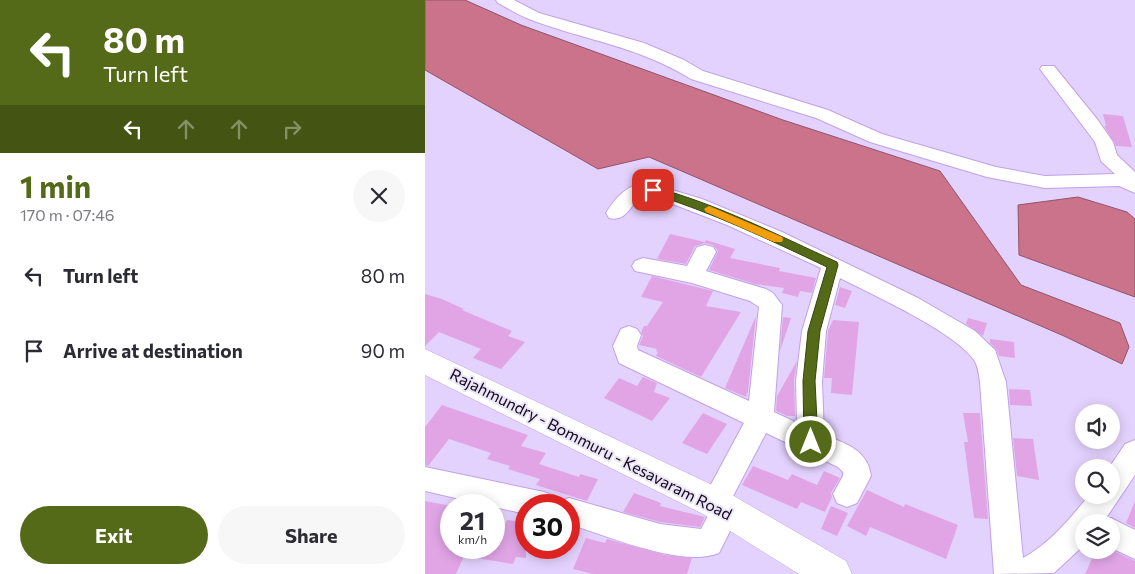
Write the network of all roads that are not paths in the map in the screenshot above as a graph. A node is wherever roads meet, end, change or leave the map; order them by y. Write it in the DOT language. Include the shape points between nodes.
graph roads {
  1 [pos="503,0"];
  2 [pos="1048,70"];
  3 [pos="1130,179"];
  4 [pos="616,213"];
  5 [pos="705,252"];
  6 [pos="833,265"];
  7 [pos="643,266"];
  8 [pos="693,275"];
  9 [pos="629,335"];
  10 [pos="425,361"];
  11 [pos="760,420"];
  12 [pos="811,442"];
  13 [pos="1135,452"];
  14 [pos="1120,474"];
  15 [pos="425,479"];
  16 [pos="847,494"];
  17 [pos="515,499"];
  18 [pos="721,507"];
  19 [pos="580,514"];
  20 [pos="1075,538"];
  21 [pos="1120,538"];
  22 [pos="1135,545"];
  23 [pos="817,570"];
  24 [pos="1009,574"];
  25 [pos="1022,574"];
  1 -- 3 [label="street" via="532,15 645,48 697,74 822,114 876,138 994,173 1045,182"];
  2 -- 3 [label="street" via="1091,123 1104,142 1108,157"];
  4 -- 6 [label="street" via="633,192 653,190 740,221"];
  5 -- 8 [label="street"];
  6 -- 12 [label="street" via="814,331 809,381"];
  6 -- 24 [label="street" via="959,332 986,357 993,382"];
  7 -- 8 [label="street"];
  8 -- 11 [label="street" via="758,295 771,305"];
  9 -- 11 [label="street" via="625,346 628,356"];
  10 -- 18 [label="main road, Rajahmundry - Bommuru - Kesavaram Road"];
  11 -- 12 [label="street"];
  11 -- 18 [label="street"];
  12 -- 16 [label="street" via="849,458 855,466 857,476"];
  13 -- 14 [label="street"];
  15 -- 17 [label="street"];
  18 -- 19 [label="street" via="709,543 698,545"];
  18 -- 23 [label="main road, Rajahmundry - Bommuru - Kesavaram Road"];
  20 -- 25 [label="street"];
  21 -- 22 [label="street"];
}
